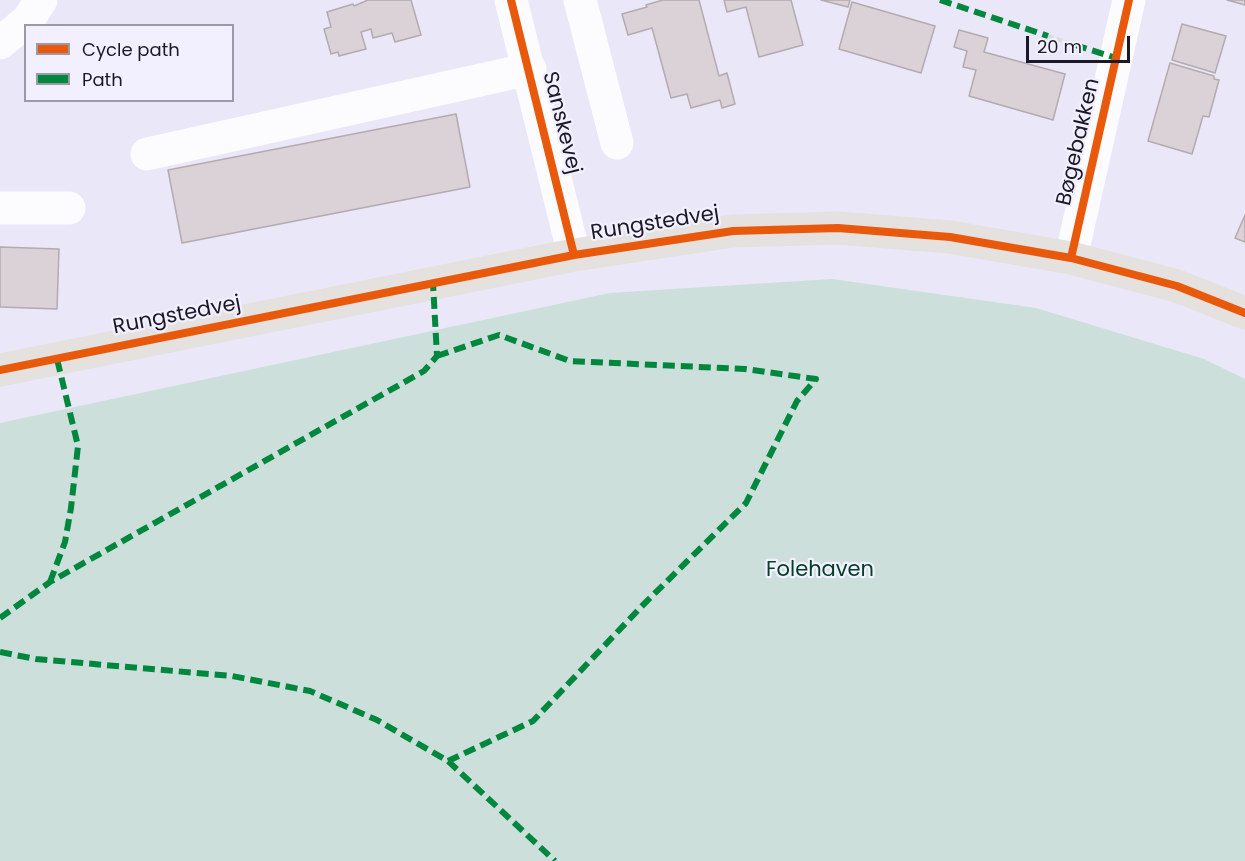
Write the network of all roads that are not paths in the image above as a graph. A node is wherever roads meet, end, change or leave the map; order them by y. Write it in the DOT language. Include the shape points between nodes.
graph roads {
  1 [pos="41,0"];
  2 [pos="511,0"];
  3 [pos="580,0"];
  4 [pos="1129,0"];
  5 [pos="0,43"];
  6 [pos="530,69"];
  7 [pos="617,143"];
  8 [pos="147,154"];
  9 [pos="0,208"];
  10 [pos="69,208"];
  11 [pos="574,255"];
  12 [pos="1071,258"];
  13 [pos="1245,313"];
  14 [pos="0,370"];
  1 -- 5 [label="street" via="28,20"];
  2 -- 6 [label="street, Sanskevej"];
  3 -- 7 [label="street"];
  4 -- 12 [label="street, Bøgebakken"];
  6 -- 8 [label="street"];
  6 -- 11 [label="street, Sanskevej"];
  9 -- 10 [label="street"];
  11 -- 12 [label="main road, Rungstedvej" via="733,231 837,228 950,237"];
  11 -- 14 [label="main road, Rungstedvej"];
  12 -- 13 [label="main road, Rungstedvej" via="1177,286"];
}
